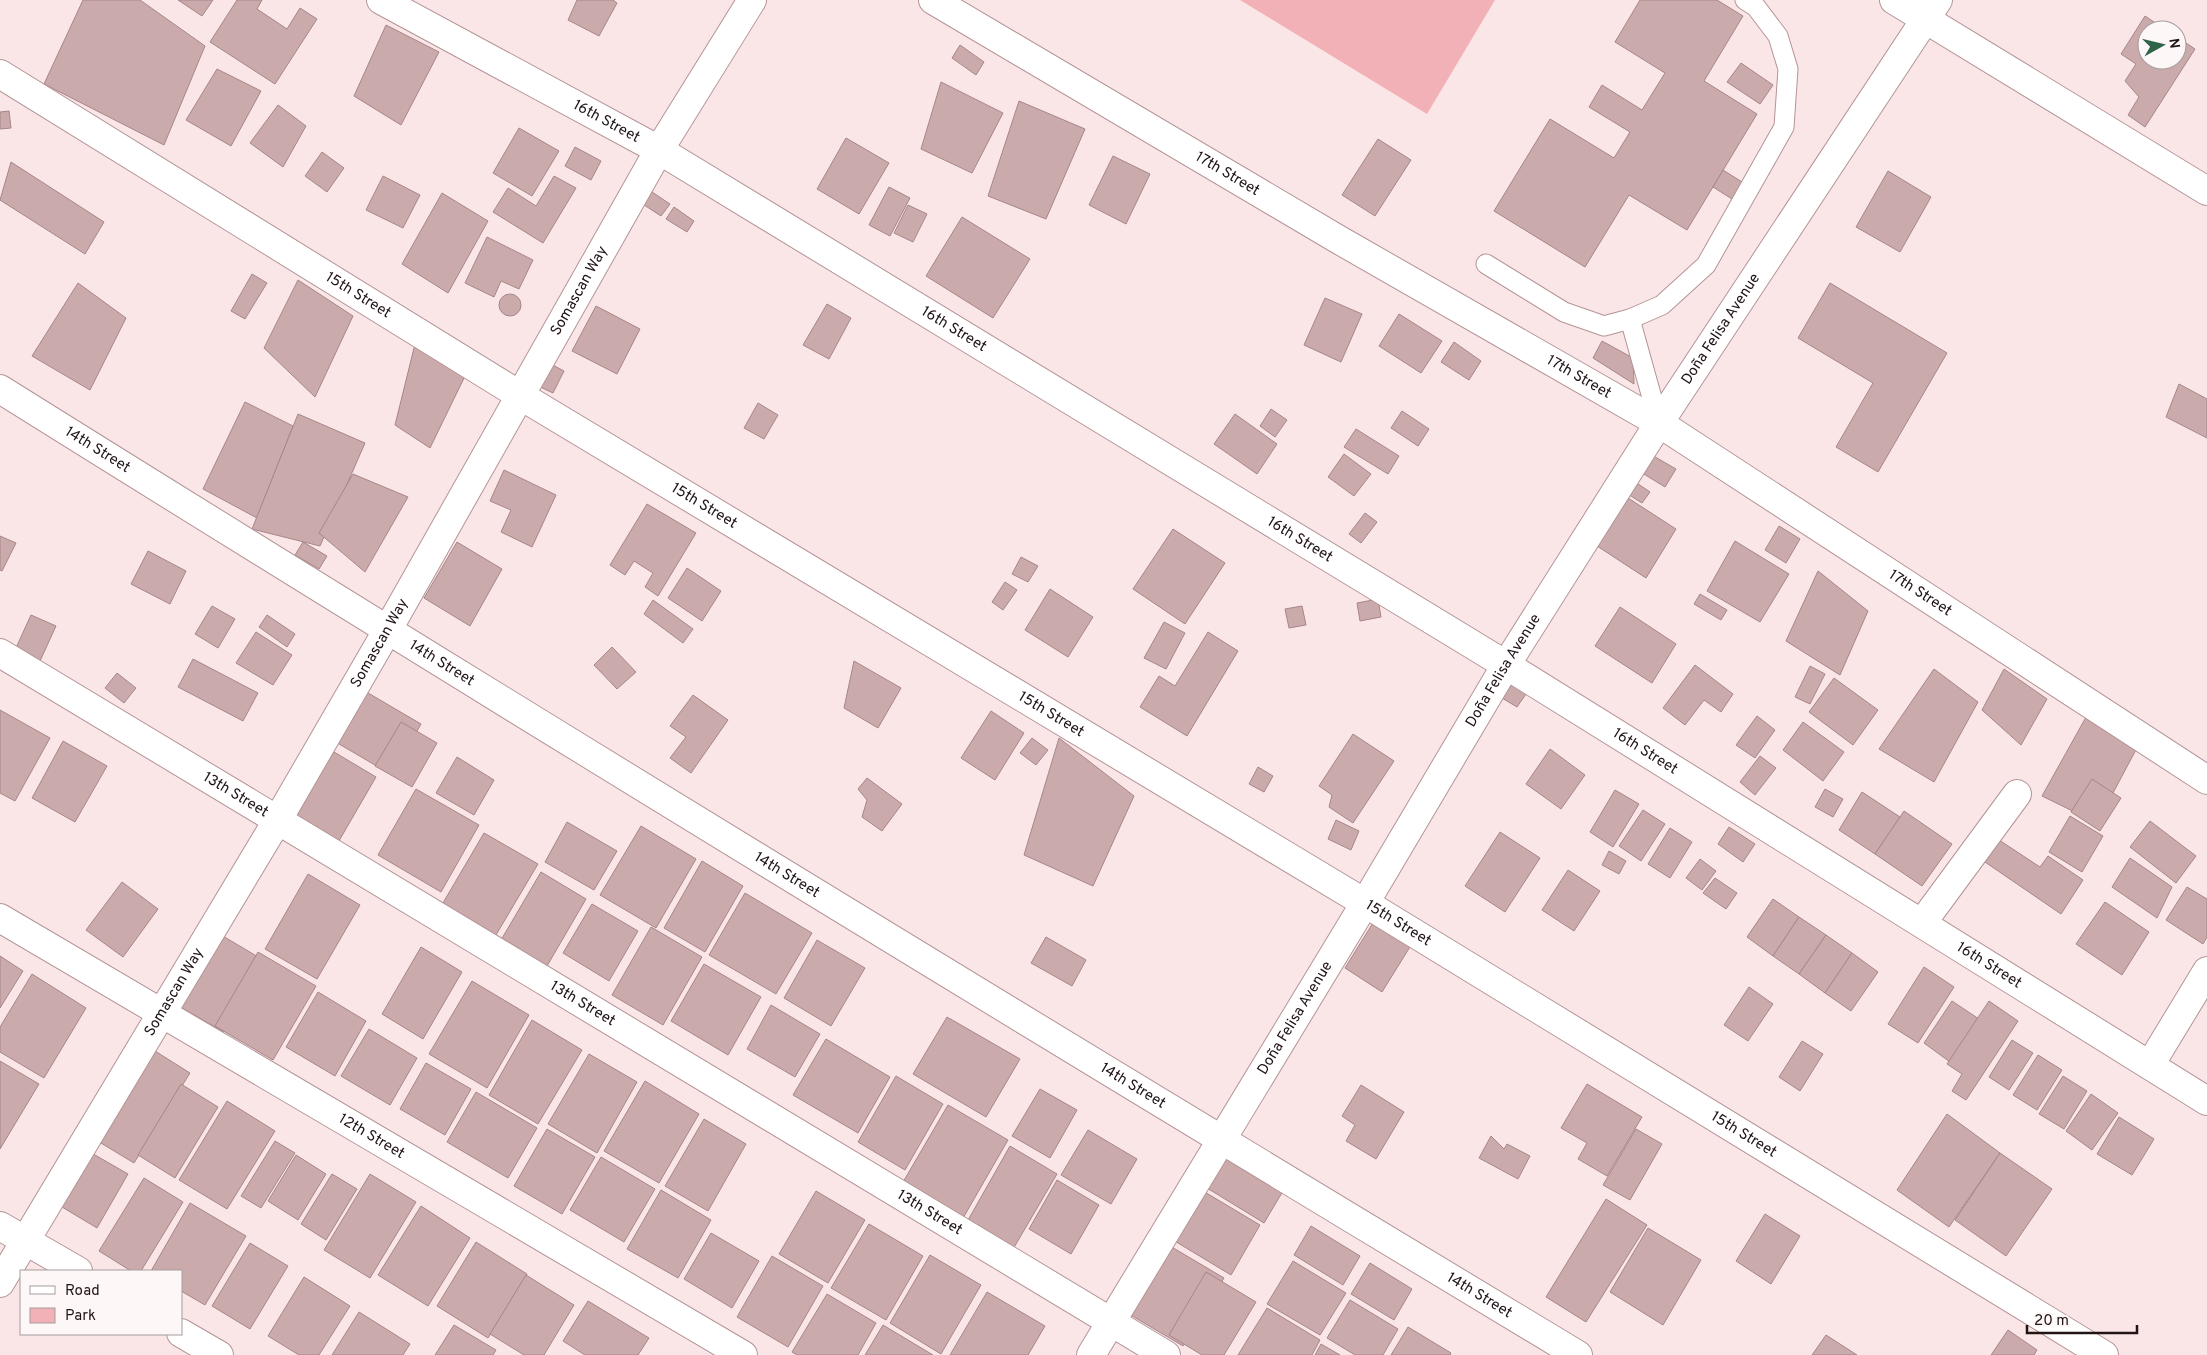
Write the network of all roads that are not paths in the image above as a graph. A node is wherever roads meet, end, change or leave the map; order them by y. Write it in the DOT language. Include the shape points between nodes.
graph roads {
  1 [pos="381,0"];
  2 [pos="752,0"];
  3 [pos="934,0"];
  4 [pos="1745,0"];
  5 [pos="1894,0"];
  6 [pos="1932,10"];
  7 [pos="0,74"];
  8 [pos="659,150"];
  9 [pos="2207,191"];
  10 [pos="1486,264"];
  11 [pos="1630,319"];
  12 [pos="0,389"];
  13 [pos="521,396"];
  14 [pos="1659,424"];
  15 [pos="387,631"];
  16 [pos="0,653"];
  17 [pos="1506,665"];
  18 [pos="2207,780"];
  19 [pos="2017,794"];
  20 [pos="276,821"];
  21 [pos="1365,903"];
  22 [pos="0,918"];
  23 [pos="1922,924"];
  24 [pos="2207,970"];
  25 [pos="161,1012"];
  26 [pos="2150,1066"];
  27 [pos="2207,1101"];
  28 [pos="1221,1140"];
  29 [pos="0,1226"];
  30 [pos="24,1240"];
  31 [pos="76,1270"];
  32 [pos="0,1283"];
  33 [pos="1111,1322"];
  34 [pos="182,1334"];
  35 [pos="219,1355"];
  36 [pos="743,1355"];
  37 [pos="1091,1355"];
  38 [pos="1166,1355"];
  39 [pos="1578,1355"];
  40 [pos="2104,1355"];
  1 -- 8 [label="street, 16th Street"];
  2 -- 8 [label="street, Somascan Way"];
  3 -- 14 [label="street, 17th Street" via="1341,241"];
  4 -- 11 [label="lane" via="1756,7 1778,36 1788,69 1784,127 1706,265 1662,305"];
  5 -- 6 [label="street"];
  6 -- 9 [label="street"];
  6 -- 14 [label="street, Doña Felisa Avenue"];
  7 -- 13 [label="street, 15th Street"];
  8 -- 13 [label="street, Somascan Way"];
  8 -- 17 [label="street, 16th Street"];
  10 -- 11 [label="lane" via="1564,312 1604,326"];
  11 -- 14 [label="lane"];
  12 -- 15 [label="street, 14th Street"];
  13 -- 15 [label="street, Somascan Way"];
  13 -- 21 [label="street, 15th Street"];
  14 -- 17 [label="street, Doña Felisa Avenue"];
  14 -- 18 [label="street, 17th Street"];
  15 -- 20 [label="street, Somascan Way"];
  15 -- 28 [label="street, 14th Street"];
  16 -- 20 [label="street, 13th Street"];
  17 -- 21 [label="street, Doña Felisa Avenue"];
  17 -- 23 [label="street, 16th Street"];
  19 -- 23 [label="street"];
  20 -- 25 [label="street, Somascan Way"];
  20 -- 33 [label="street, 13th Street"];
  21 -- 28 [label="street, Doña Felisa Avenue"];
  21 -- 40 [label="street, 15th Street"];
  22 -- 25 [label="street, 12th Street"];
  23 -- 26 [label="street, 16th Street"];
  24 -- 26 [label="street"];
  25 -- 30 [label="street, Somascan Way"];
  25 -- 36 [label="street, 12th Street"];
  26 -- 27 [label="street, 16th Street"];
  28 -- 33 [label="street, Doña Felisa Avenue"];
  28 -- 39 [label="street, 14th Street"];
  29 -- 30 [label="street"];
  30 -- 31 [label="street"];
  30 -- 32 [label="street, Somascan Way"];
  33 -- 37 [label="street, Doña Felisa Avenue"];
  33 -- 38 [label="street, 13th Street"];
  34 -- 35 [label="street"];
}
